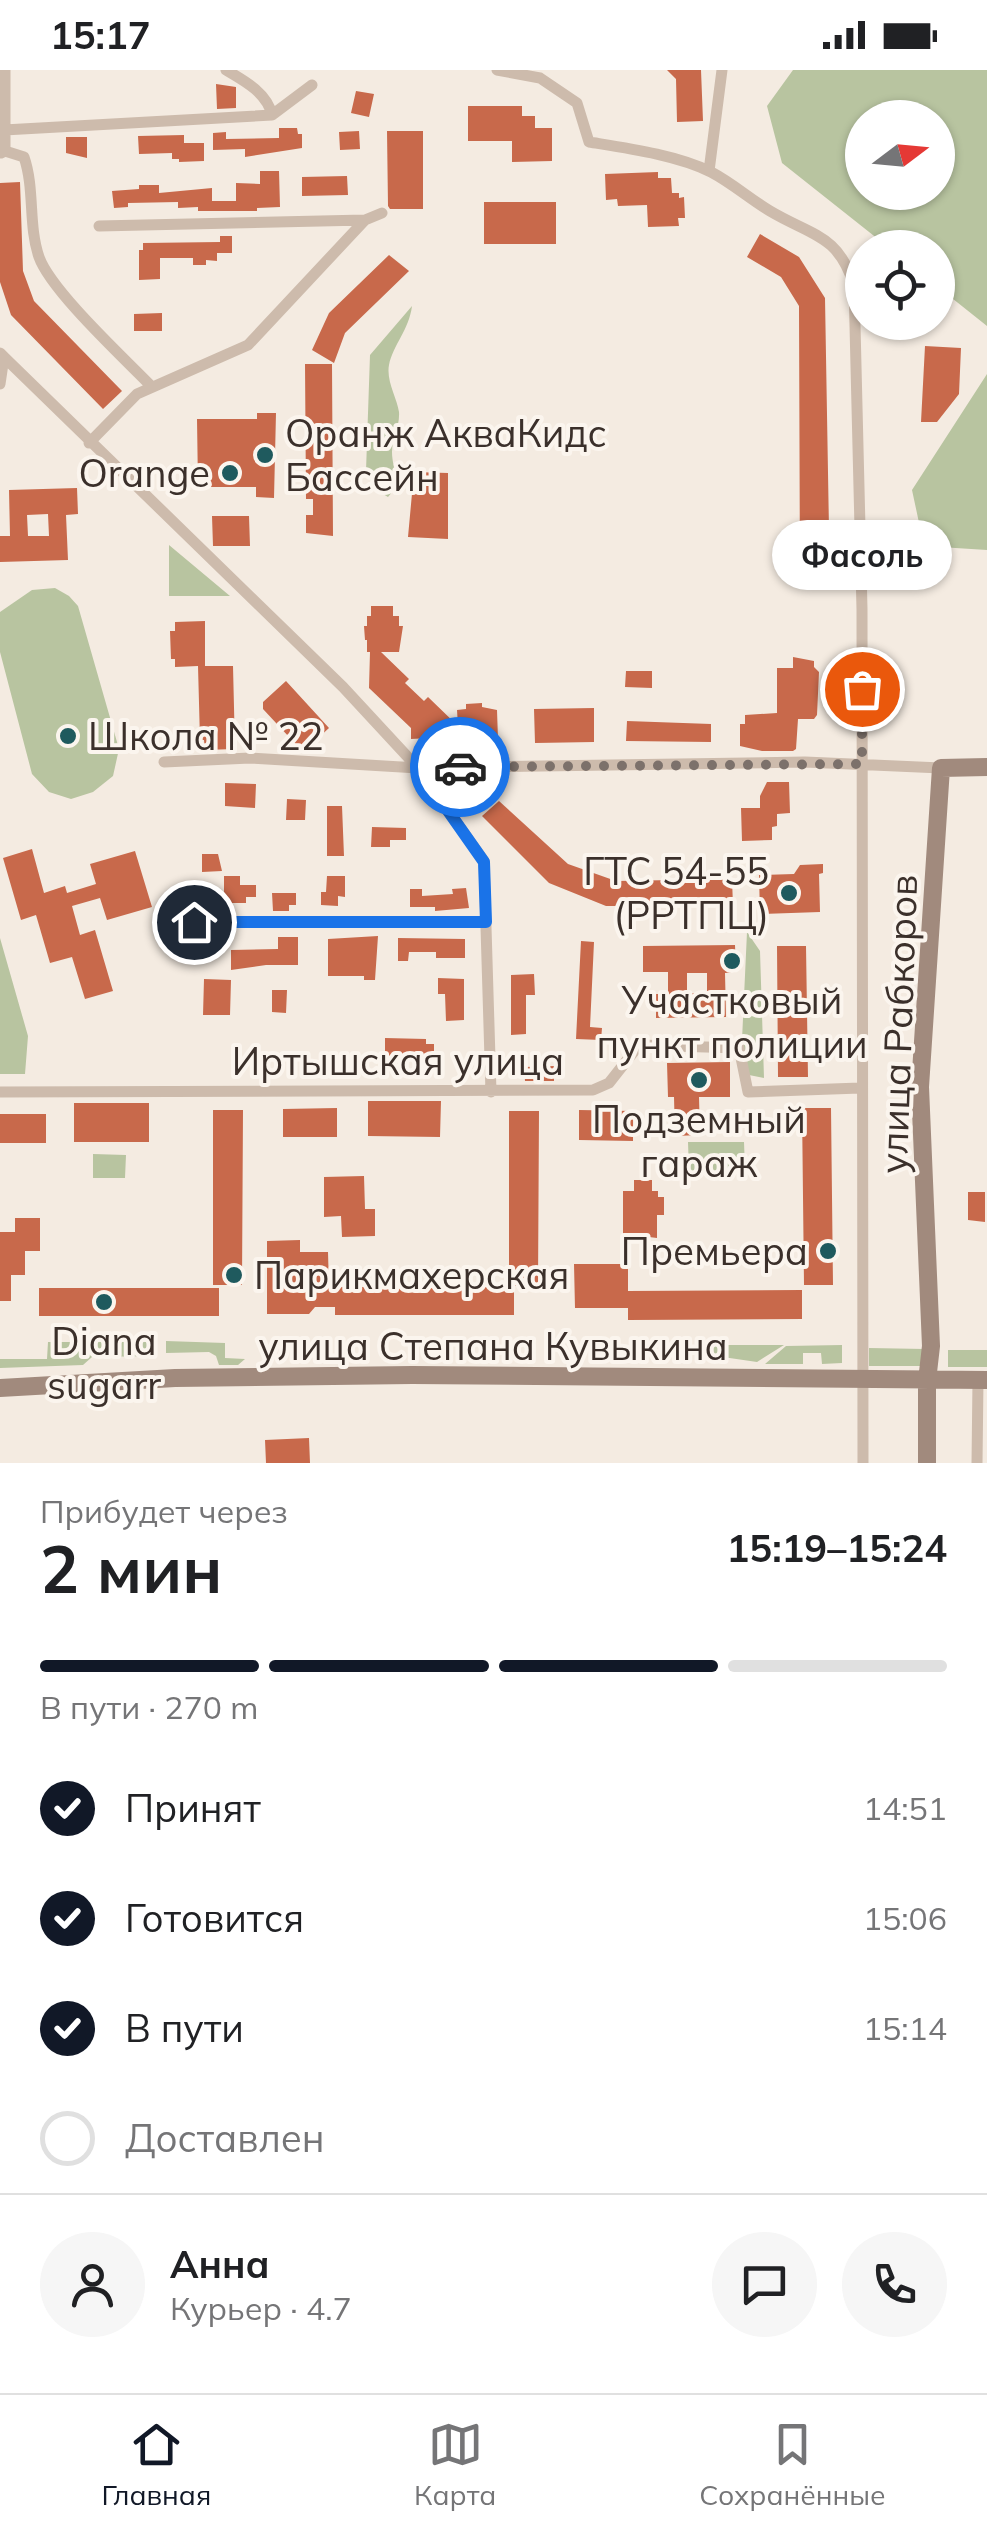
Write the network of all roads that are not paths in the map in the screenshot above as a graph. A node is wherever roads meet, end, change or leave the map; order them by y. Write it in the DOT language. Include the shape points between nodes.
graph roads {
  1 [pos="6,70"];
  2 [pos="226,70"];
  3 [pos="497,70"];
  4 [pos="722,70"];
  5 [pos="542,74"];
  6 [pos="312,85"];
  7 [pos="272,115"];
  8 [pos="4,130"];
  9 [pos="3,152"];
  10 [pos="709,171"];
  11 [pos="382,213"];
  12 [pos="365,220"];
  13 [pos="99,226"];
  14 [pos="2,355"];
  15 [pos="0,384"];
  16 [pos="152,388"];
  17 [pos="89,442"];
  18 [pos="164,762"];
  19 [pos="862,764"];
  20 [pos="987,767"];
  21 [pos="418,768"];
  22 [pos="941,768"];
  23 [pos="194,922"];
  24 [pos="486,922"];
  25 [pos="860,1088"];
  26 [pos="0,1092"];
  27 [pos="491,1092"];
  28 [pos="862,1380"];
  29 [pos="927,1380"];
  30 [pos="982,1380"];
  31 [pos="0,1388"];
  32 [pos="862,1463"];
  33 [pos="927,1463"];
  34 [pos="977,1463"];
  1 -- 8 [label="street"];
  2 -- 7 [label="street" via="250,84"];
  3 -- 5 [label="street"];
  4 -- 10 [label="street"];
  5 -- 10 [label="street, улица Рабкоров" via="577,104 589,142"];
  6 -- 7 [label="street"];
  7 -- 8 [label="street"];
  8 -- 9 [label="street"];
  9 -- 16 [label="street" via="24,157 40,260"];
  10 -- 19 [label="street, улица Рабкоров" via="825,240 845,258 854,286"];
  11 -- 12 [label="street"];
  12 -- 13 [label="street"];
  12 -- 16 [label="street" via="248,346"];
  14 -- 15 [label="street"];
  14 -- 17 [label="street"];
  16 -- 17 [label="street" via="137,394"];
  17 -- 21 [label="street" via="293,636"];
  18 -- 21 [label="street" via="250,758"];
  19 -- 21 [label="street"];
  19 -- 22 [label="street"];
  19 -- 25 [label="street, улица Рабкоров"];
  20 -- 22 [label="main road"];
  21 -- 24 [label="street" via="484,862"];
  22 -- 29 [label="main road, улица Рабкоров" via="920,1086"];
  23 -- 24 [label="street"];
  24 -- 27 [label="street"];
  25 -- 27 [label="street, Иртышская улица" via="748,1092 738,1048 639,1045 609,1083 594,1090"];
  25 -- 28 [label="street, улица Рабкоров"];
  26 -- 27 [label="street, Иртышская улица"];
  28 -- 29 [label="main road, улица Степана Кувыкина"];
  28 -- 31 [label="main road, улица Степана Кувыкина" via="380,1376"];
  28 -- 32 [label="street, улица Рабкоров"];
  29 -- 30 [label="main road, улица Степана Кувыкина"];
  29 -- 33 [label="main road, улица Рабкоров"];
  30 -- 34 [label="street"];
}
